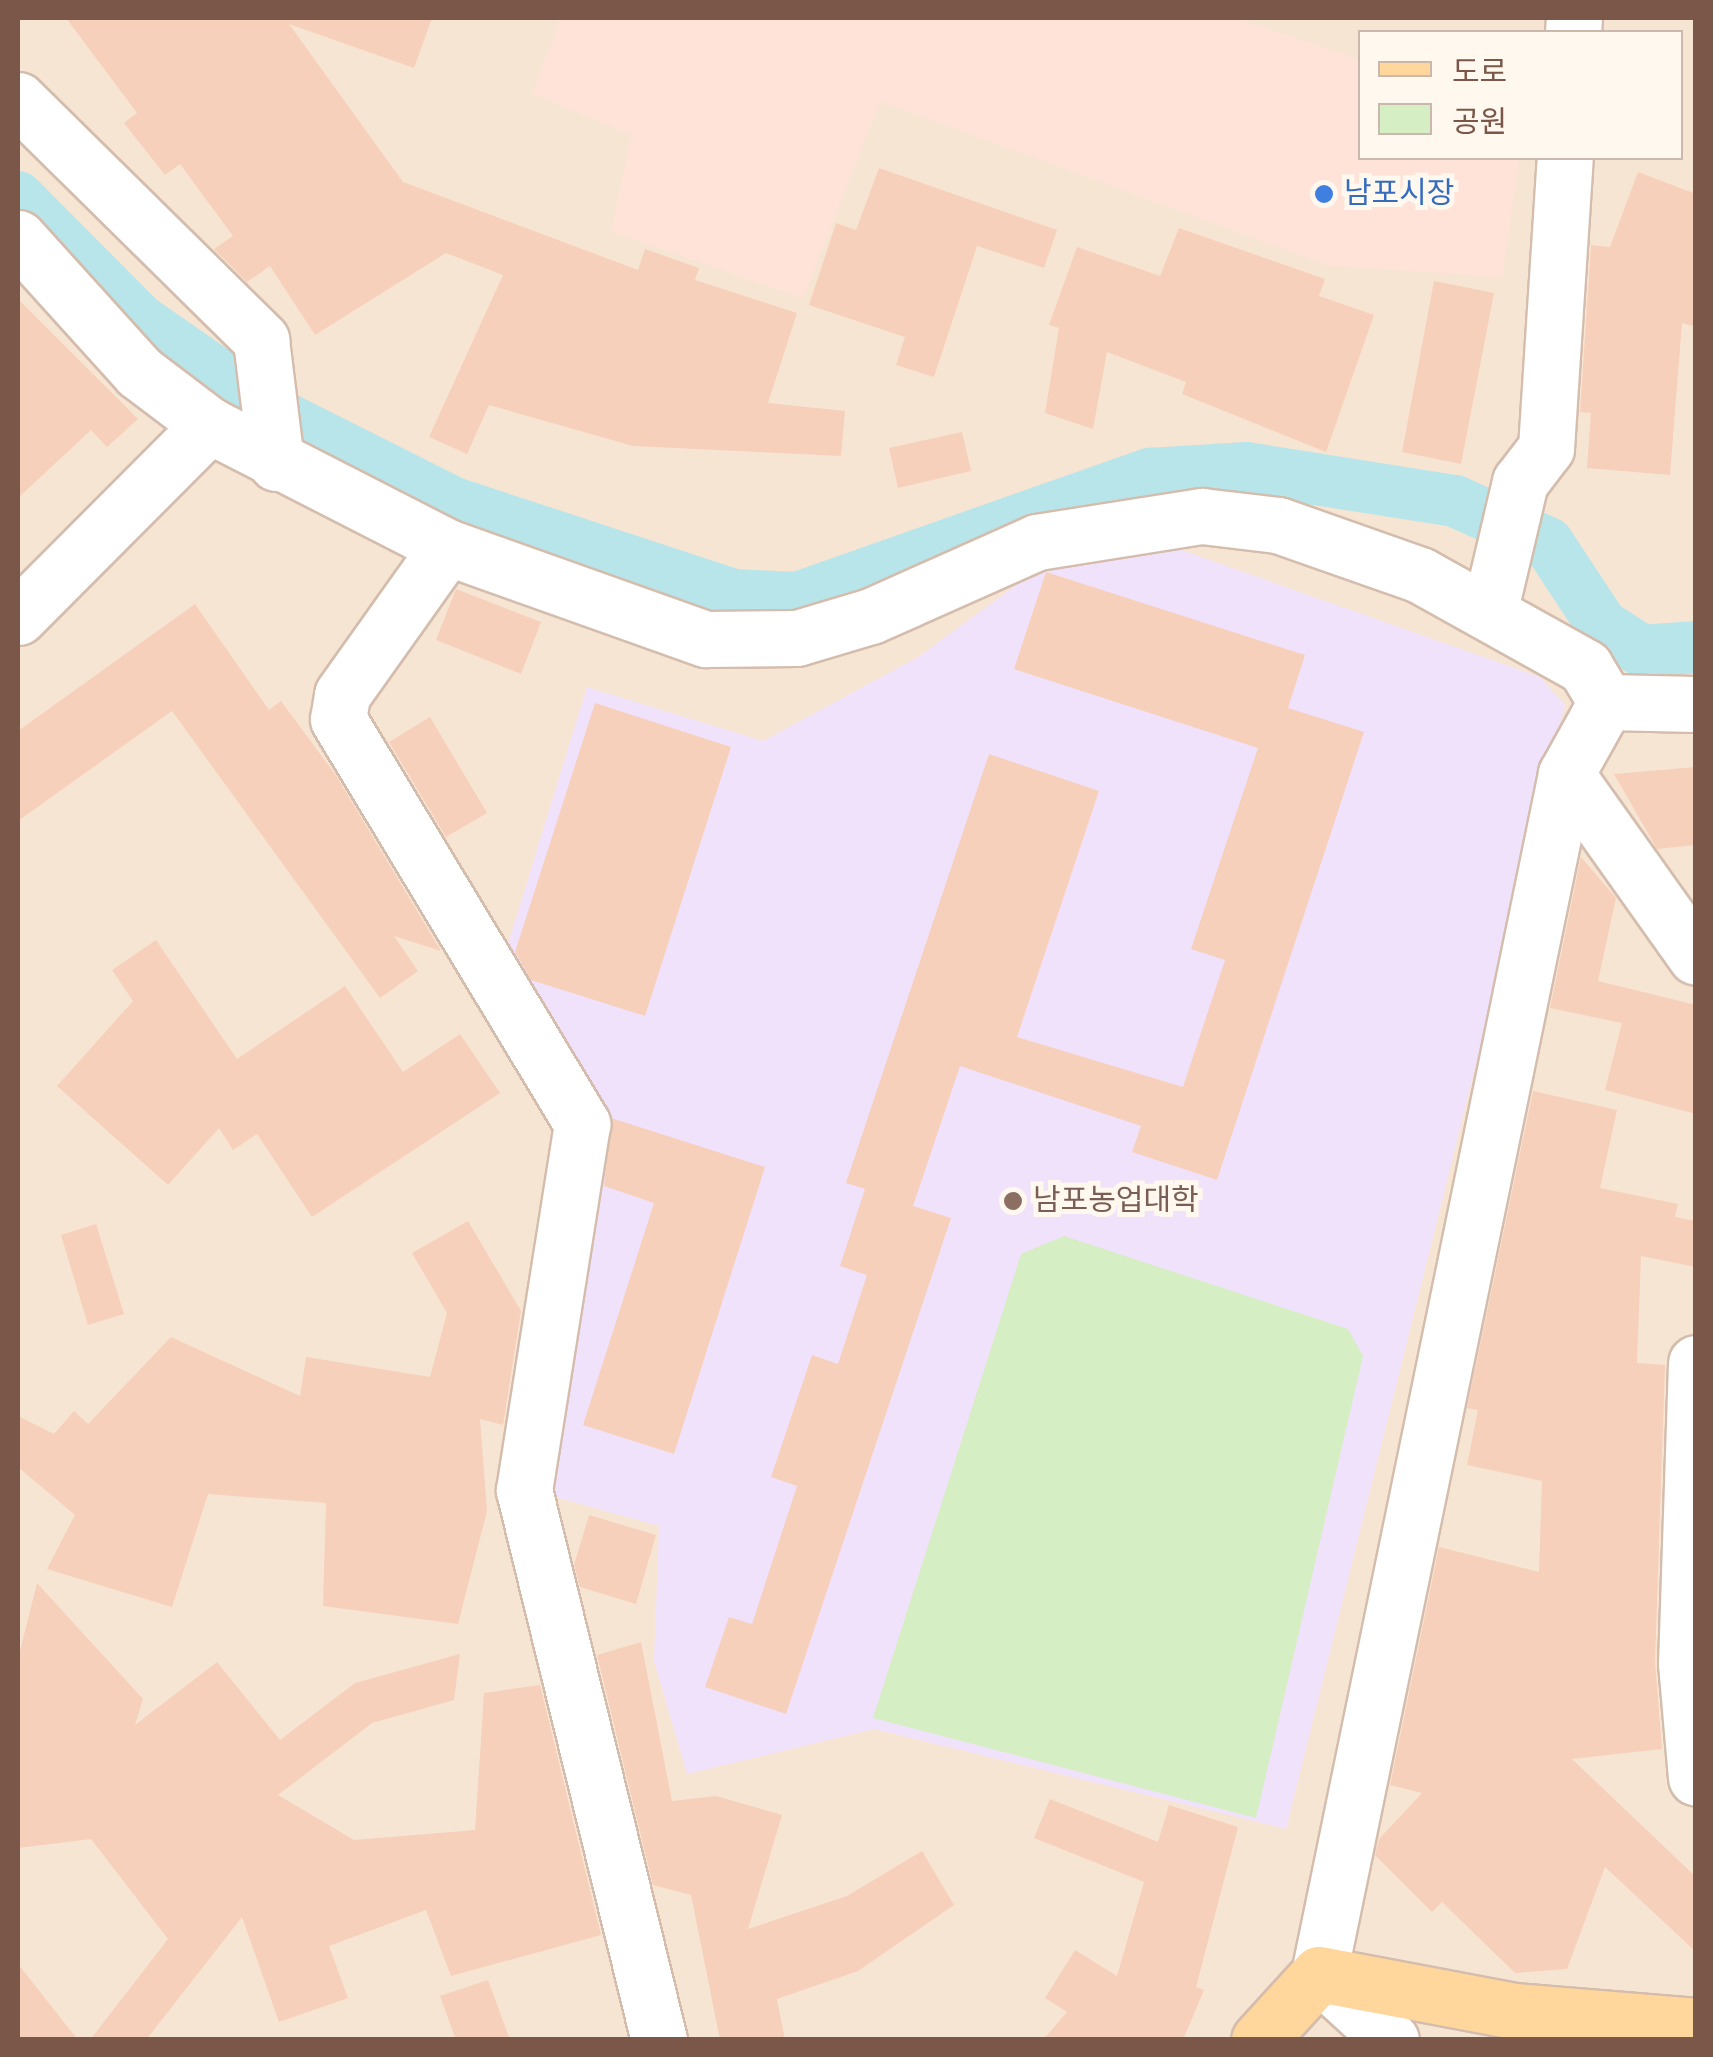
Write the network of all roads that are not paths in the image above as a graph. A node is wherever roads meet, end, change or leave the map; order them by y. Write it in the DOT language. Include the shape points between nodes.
graph roads {
  1 [pos="18,100"];
  2 [pos="1565,160"];
  3 [pos="18,238"];
  4 [pos="209,425"];
  5 [pos="275,451"];
  6 [pos="447,547"];
  7 [pos="1494,588"];
  8 [pos="18,616"];
  9 [pos="1606,702"];
  10 [pos="1696,704"];
  11 [pos="1566,774"];
  12 [pos="1696,957"];
  13 [pos="1696,1362"];
  14 [pos="1696,1778"];
  15 [pos="1319,1974"];
  16 [pos="1696,2026"];
  17 [pos="658,2040"];
  18 [pos="1259,2040"];
  19 [pos="1392,2040"];
  1 -- 5 [label="street" via="261,340"];
  2 -- 7 [label="street" via="1546,448 1520,482"];
  3 -- 4 [label="street" via="139,372"];
  4 -- 5 [label="street"];
  4 -- 8 [label="street"];
  5 -- 6 [label="street"];
  6 -- 7 [label="street" via="706,639 797,638 871,616 1037,542 1202,516 1278,525"];
  6 -- 17 [label="street" via="342,694 338,719 582,1124 524,1490"];
  7 -- 9 [label="street" via="1584,667"];
  9 -- 10 [label="street"];
  9 -- 11 [label="street"];
  11 -- 12 [label="street"];
  11 -- 15 [label="street"];
  13 -- 14 [label="street" via="1686,1663"];
  15 -- 16 [label="main road" via="1514,2011"];
  15 -- 18 [label="main road"];
  15 -- 19 [label="street"];
}
